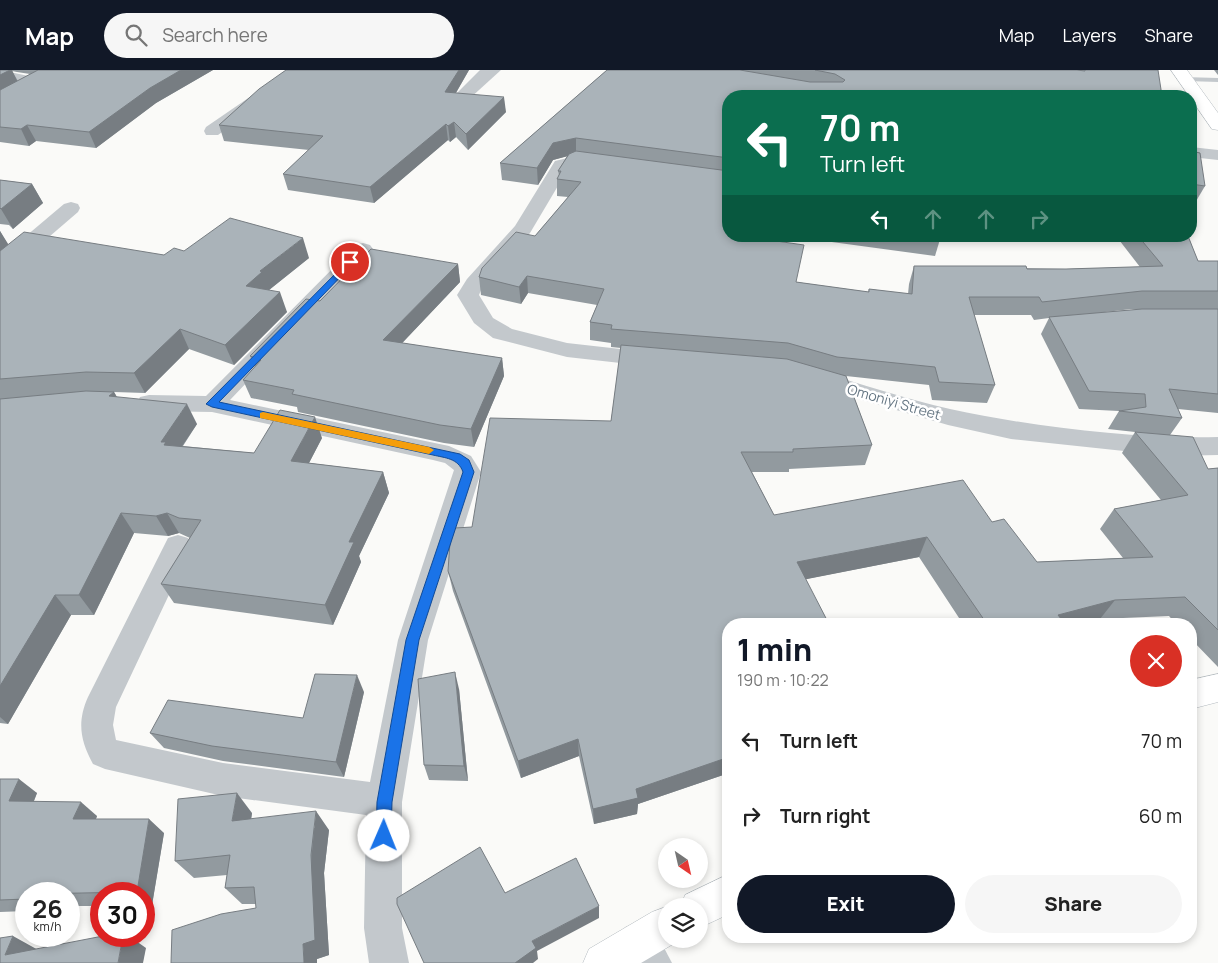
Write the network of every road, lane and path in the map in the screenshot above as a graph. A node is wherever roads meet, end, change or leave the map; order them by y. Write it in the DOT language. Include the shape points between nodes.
graph roads {
  1 [pos="299,70"];
  2 [pos="493,70"];
  3 [pos="0,74"];
  4 [pos="53,74"];
  5 [pos="1182,75"];
  6 [pos="1218,80"];
  7 [pos="38,82"];
  8 [pos="1193,90"];
  9 [pos="15,95"];
  10 [pos="1197,96"];
  11 [pos="462,97"];
  12 [pos="1218,125"];
  13 [pos="212,131"];
  14 [pos="1197,153"];
  15 [pos="1218,155"];
  16 [pos="614,166"];
  17 [pos="71,208"];
  18 [pos="364,249"];
  19 [pos="0,269"];
  20 [pos="676,362"];
  21 [pos="793,373"];
  22 [pos="126,403"];
  23 [pos="212,404"];
  24 [pos="1218,446"];
  25 [pos="178,546"];
  26 [pos="1218,688"];
  27 [pos="1197,693"];
  28 [pos="384,802"];
  29 [pos="722,896"];
  30 [pos="708,904"];
  31 [pos="652,943"];
  32 [pos="390,963"];
  33 [pos="603,963"];
  1 -- 13 [label="street"];
  2 -- 11 [label="street"];
  3 -- 7 [label="street"];
  4 -- 7 [label="street"];
  5 -- 6 [label="lane"];
  5 -- 8 [label="street"];
  7 -- 9 [label="street"];
  10 -- 12 [label="street"];
  14 -- 15 [label="street"];
  16 -- 20 [label="street" via="576,161 561,164 528,220 474,283 468,296 472,306 493,329 546,348"];
  17 -- 19 [label="street"];
  18 -- 23 [label="street"];
  21 -- 24 [label="street, Omoniyi Street" via="948,417 1011,430 1171,448"];
  22 -- 23 [label="street"];
  23 -- 28 [label="street" via="433,451 460,458 465,463 468,472 413,640"];
  25 -- 28 [label="street" via="100,707 95,725 97,740 105,753 170,770 242,782 342,792"];
  26 -- 27 [label="street"];
  28 -- 32 [label="street" via="383,928"];
  29 -- 30 [label="street"];
  31 -- 33 [label="street"];
}
